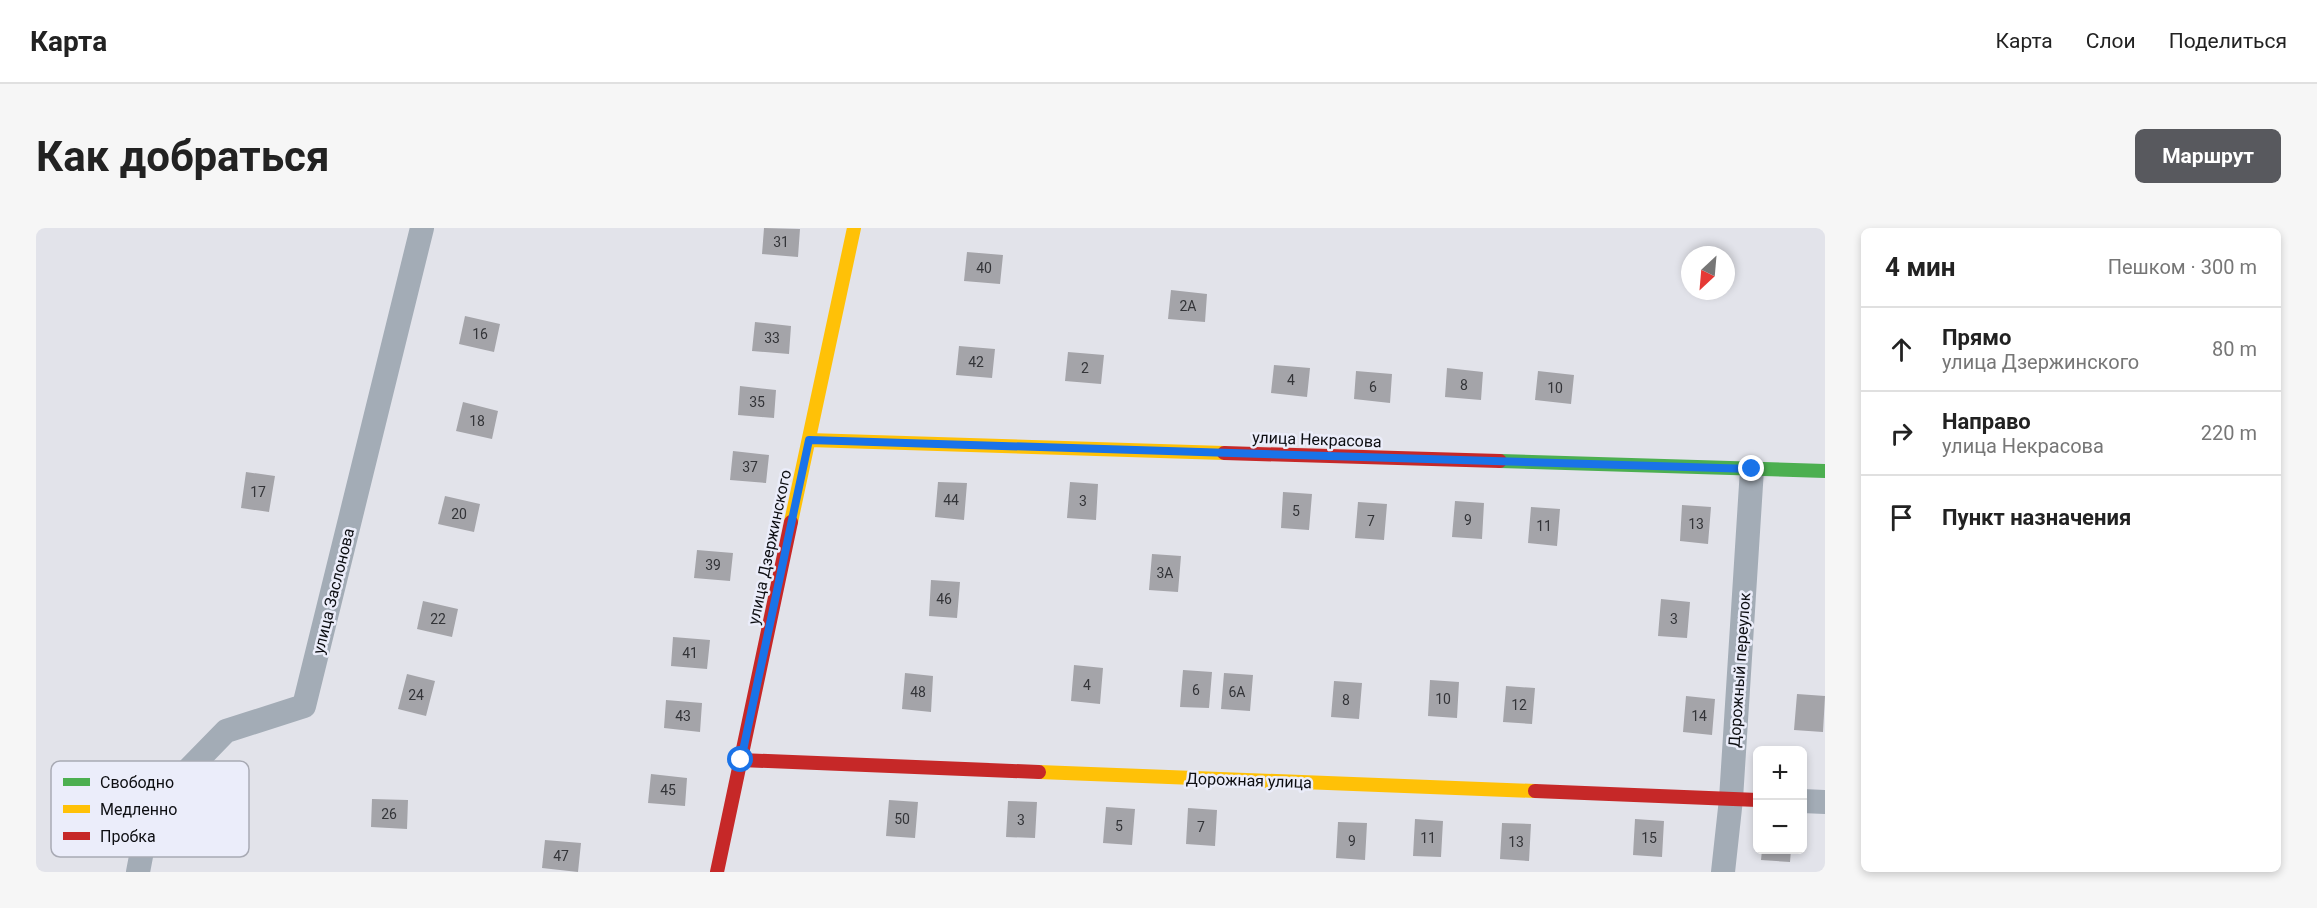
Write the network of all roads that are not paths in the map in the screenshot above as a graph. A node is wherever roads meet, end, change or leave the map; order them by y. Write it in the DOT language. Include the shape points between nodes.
graph roads {
  1 [pos="422,228"];
  2 [pos="854,228"];
  3 [pos="809,440"];
  4 [pos="1752,469"];
  5 [pos="1825,471"];
  6 [pos="741,760"];
  7 [pos="197,761"];
  8 [pos="1731,799"];
  9 [pos="1753,800"];
  10 [pos="1807,801"];
  11 [pos="1825,802"];
  12 [pos="141,857"];
  13 [pos="138,872"];
  14 [pos="717,872"];
  15 [pos="1723,872"];
  1 -- 7 [label="street, улица Заслонова" via="304,706 226,731"];
  2 -- 3 [label="street, улица Дзержинского"];
  3 -- 4 [label="street, улица Некрасова"];
  3 -- 6 [label="street, улица Дзержинского"];
  4 -- 5 [label="street, улица Некрасова"];
  4 -- 8 [label="street, Дорожный переулок"];
  6 -- 8 [label="street, Дорожная улица"];
  6 -- 14 [label="street, улица Дзержинского"];
  8 -- 9 [label="street, Дорожная улица"];
  8 -- 15 [label="street, Дорожный переулок"];
  10 -- 11 [label="street"];
  12 -- 13 [label="street, улица Заслонова"];
}
